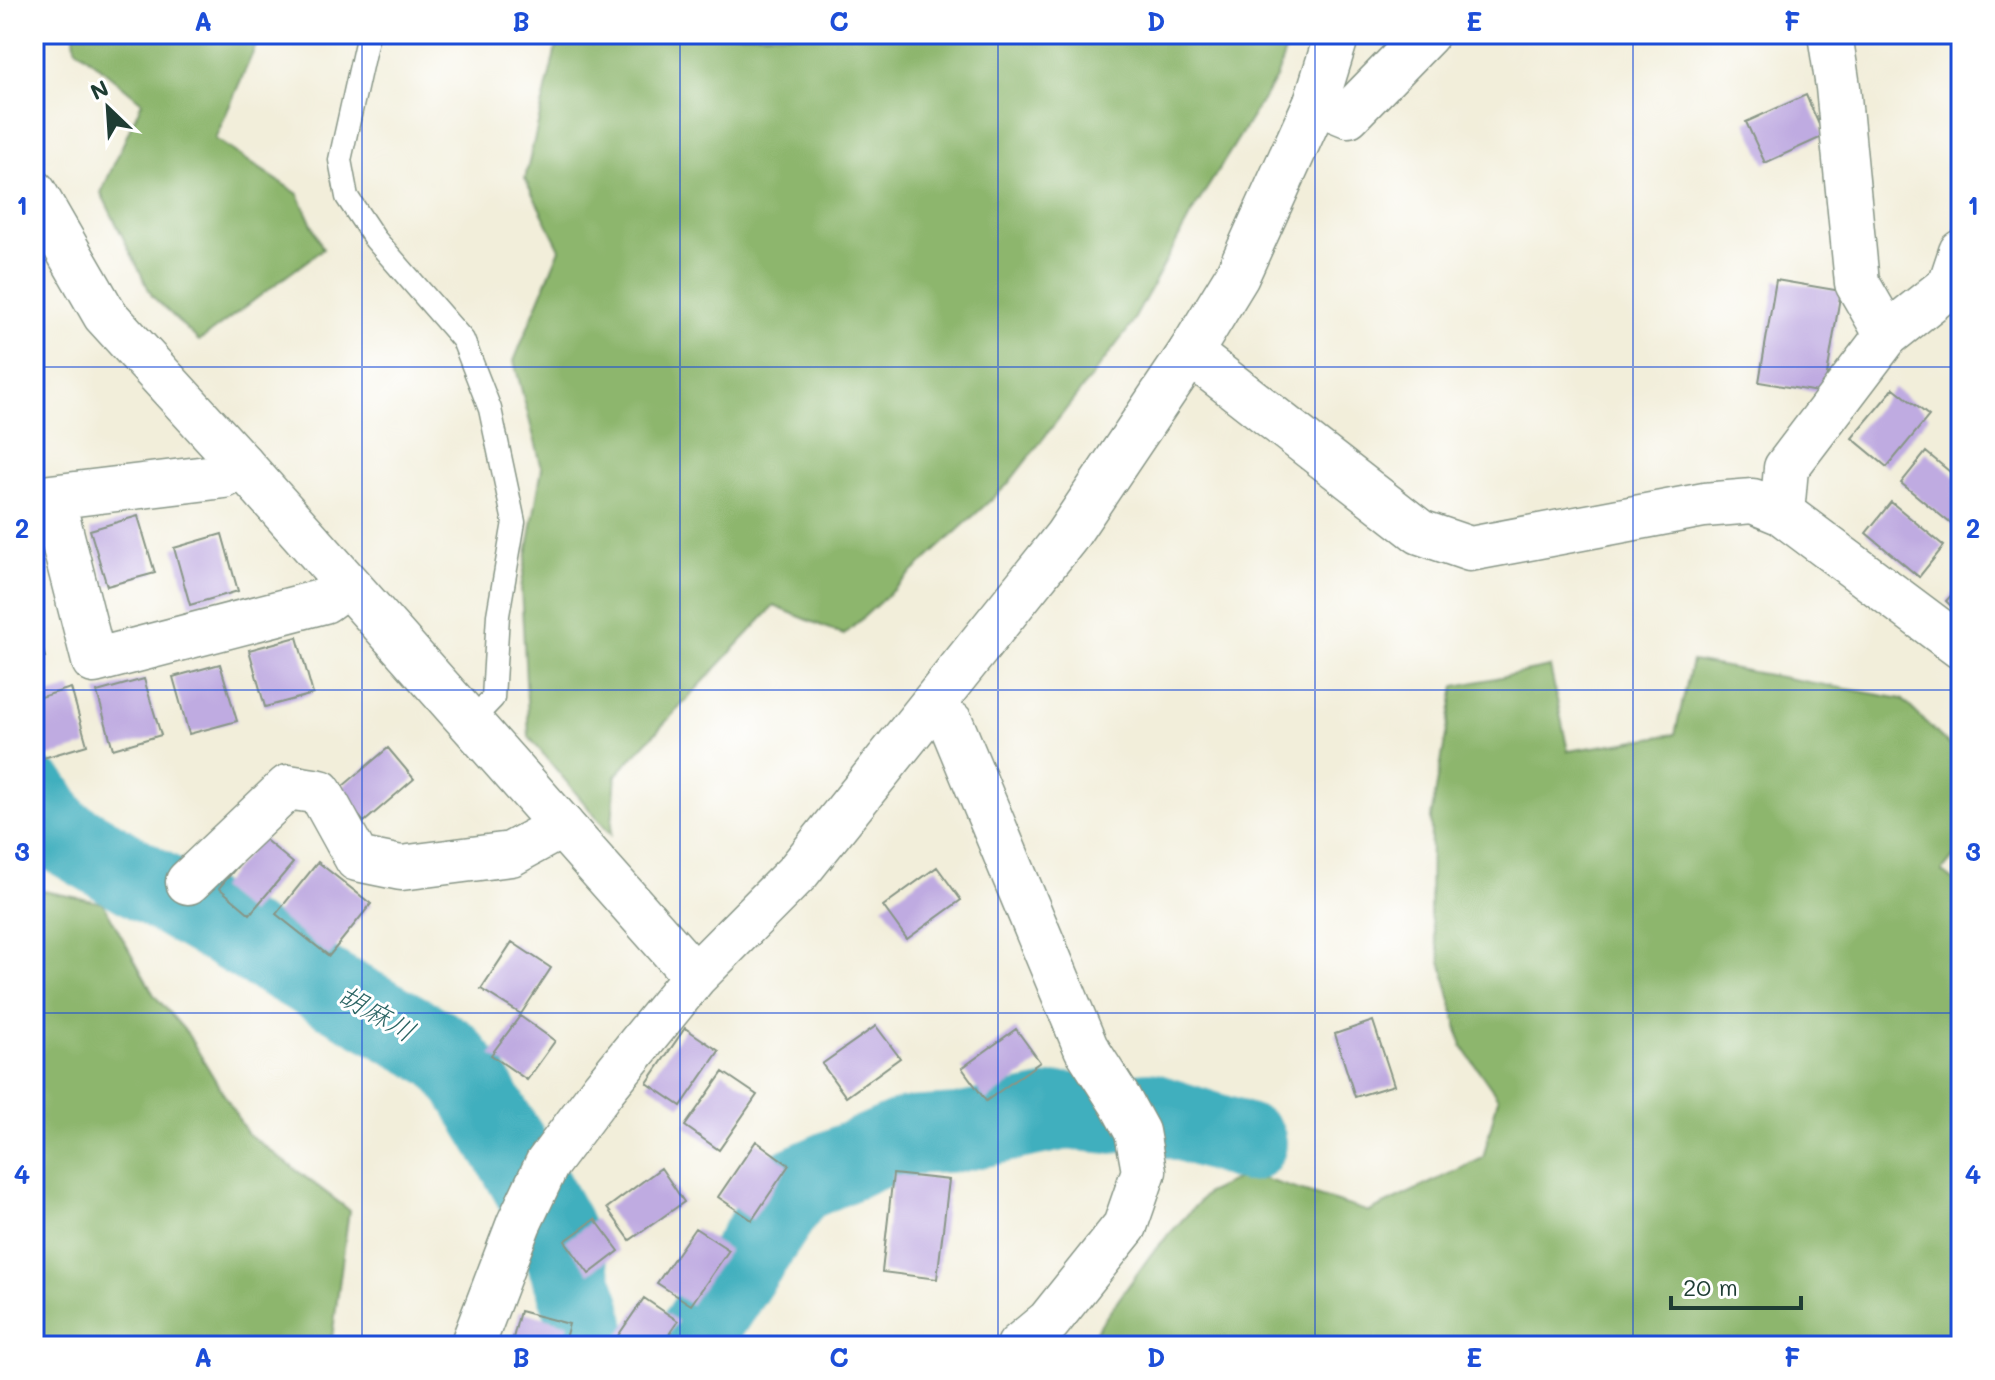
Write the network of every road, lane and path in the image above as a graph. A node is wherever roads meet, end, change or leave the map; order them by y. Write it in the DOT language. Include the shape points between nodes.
graph roads {
  1 [pos="368,34"];
  2 [pos="1337,34"];
  3 [pos="1427,34"];
  4 [pos="1830,34"];
  5 [pos="1316,102"];
  6 [pos="34,192"];
  7 [pos="1961,252"];
  8 [pos="1887,335"];
  9 [pos="1190,353"];
  10 [pos="242,465"];
  11 [pos="43,498"];
  12 [pos="1782,513"];
  13 [pos="347,584"];
  14 [pos="1961,647"];
  15 [pos="929,709"];
  16 [pos="470,722"];
  17 [pos="562,826"];
  18 [pos="188,882"];
  19 [pos="695,976"];
  20 [pos="472,1346"];
  21 [pos="1019,1346"];
  1 -- 16 [label="lane" via="340,160 347,197 375,239 463,340 490,409 514,522 498,615 493,698"];
  2 -- 5 [label="street"];
  3 -- 5 [label="street" via="1348,115"];
  4 -- 8 [label="street" via="1857,283"];
  5 -- 9 [label="street" via="1237,276"];
  6 -- 10 [label="street" via="105,315"];
  7 -- 8 [label="street" via="1950,285"];
  8 -- 12 [label="street" via="1786,468"];
  9 -- 12 [label="street" via="1420,532 1470,549 1704,505 1753,501"];
  9 -- 15 [label="street" via="1066,537"];
  10 -- 11 [label="street" via="224,476"];
  10 -- 13 [label="street"];
  11 -- 13 [label="street" via="94,661 324,601"];
  12 -- 14 [label="street"];
  13 -- 16 [label="street"];
  15 -- 19 [label="street" via="798,872"];
  15 -- 21 [label="street" via="951,723 1086,1048 1137,1132 1144,1171 1125,1226 1049,1321"];
  16 -- 17 [label="street"];
  17 -- 18 [label="street" via="511,854 401,868 357,859 320,792 288,787"];
  17 -- 19 [label="street"];
  19 -- 20 [label="street" via="547,1164"];
}
